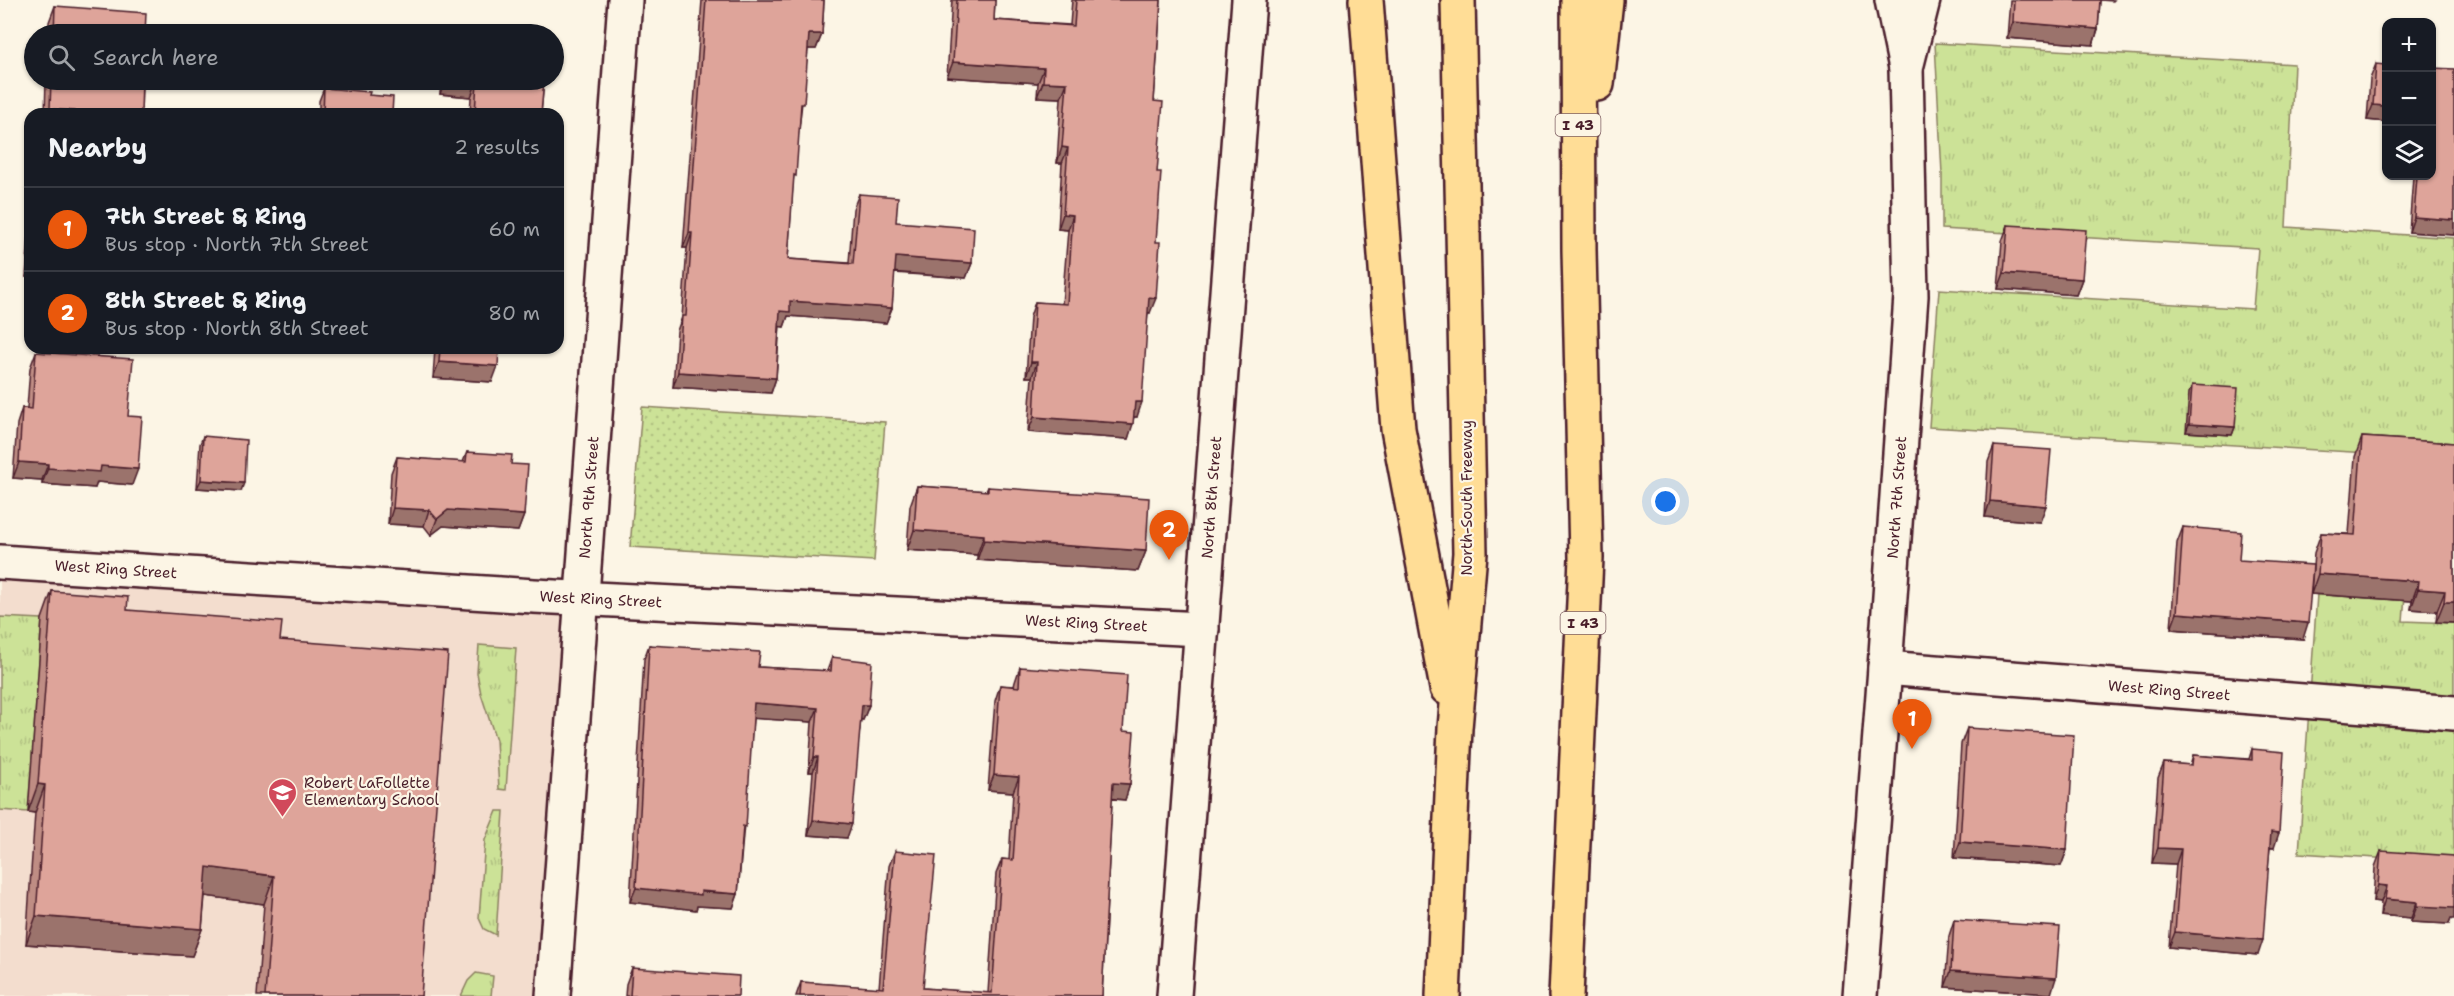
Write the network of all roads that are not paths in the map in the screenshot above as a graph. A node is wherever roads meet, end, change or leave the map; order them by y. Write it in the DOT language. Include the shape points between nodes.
graph roads {
  1 [pos="625,0"];
  2 [pos="1249,0"];
  3 [pos="1366,0"];
  4 [pos="1458,0"];
  5 [pos="1578,0"];
  6 [pos="1605,0"];
  7 [pos="1892,0"];
  8 [pos="1923,0"];
  9 [pos="1906,68"];
  10 [pos="1579,250"];
  11 [pos="0,562"];
  12 [pos="580,598"];
  13 [pos="1202,629"];
  14 [pos="1886,668"];
  15 [pos="2454,713"];
  16 [pos="1455,728"];
  17 [pos="553,996"];
  18 [pos="1174,996"];
  19 [pos="1443,996"];
  20 [pos="1566,996"];
  21 [pos="1860,996"];
  1 -- 12 [label="street, North 9th Street"];
  2 -- 13 [label="street, North 8th Street"];
  3 -- 16 [label="highway" via="1398,429"];
  4 -- 16 [label="highway, North-South Freeway" via="1470,553"];
  5 -- 10 [label="highway, I 43"];
  6 -- 10 [label="highway"];
  7 -- 9 [label="street"];
  8 -- 9 [label="street, North 7th Street"];
  9 -- 14 [label="street, North 7th Street" via="1911,296"];
  10 -- 20 [label="highway, I 43" via="1586,558"];
  11 -- 12 [label="street, West Ring Street"];
  12 -- 13 [label="street, West Ring Street"];
  12 -- 17 [label="street, North 9th Street"];
  13 -- 18 [label="street, North 8th Street"];
  14 -- 15 [label="street, West Ring Street"];
  14 -- 21 [label="street, North 7th Street"];
  16 -- 19 [label="highway, North-South Freeway"];
}
